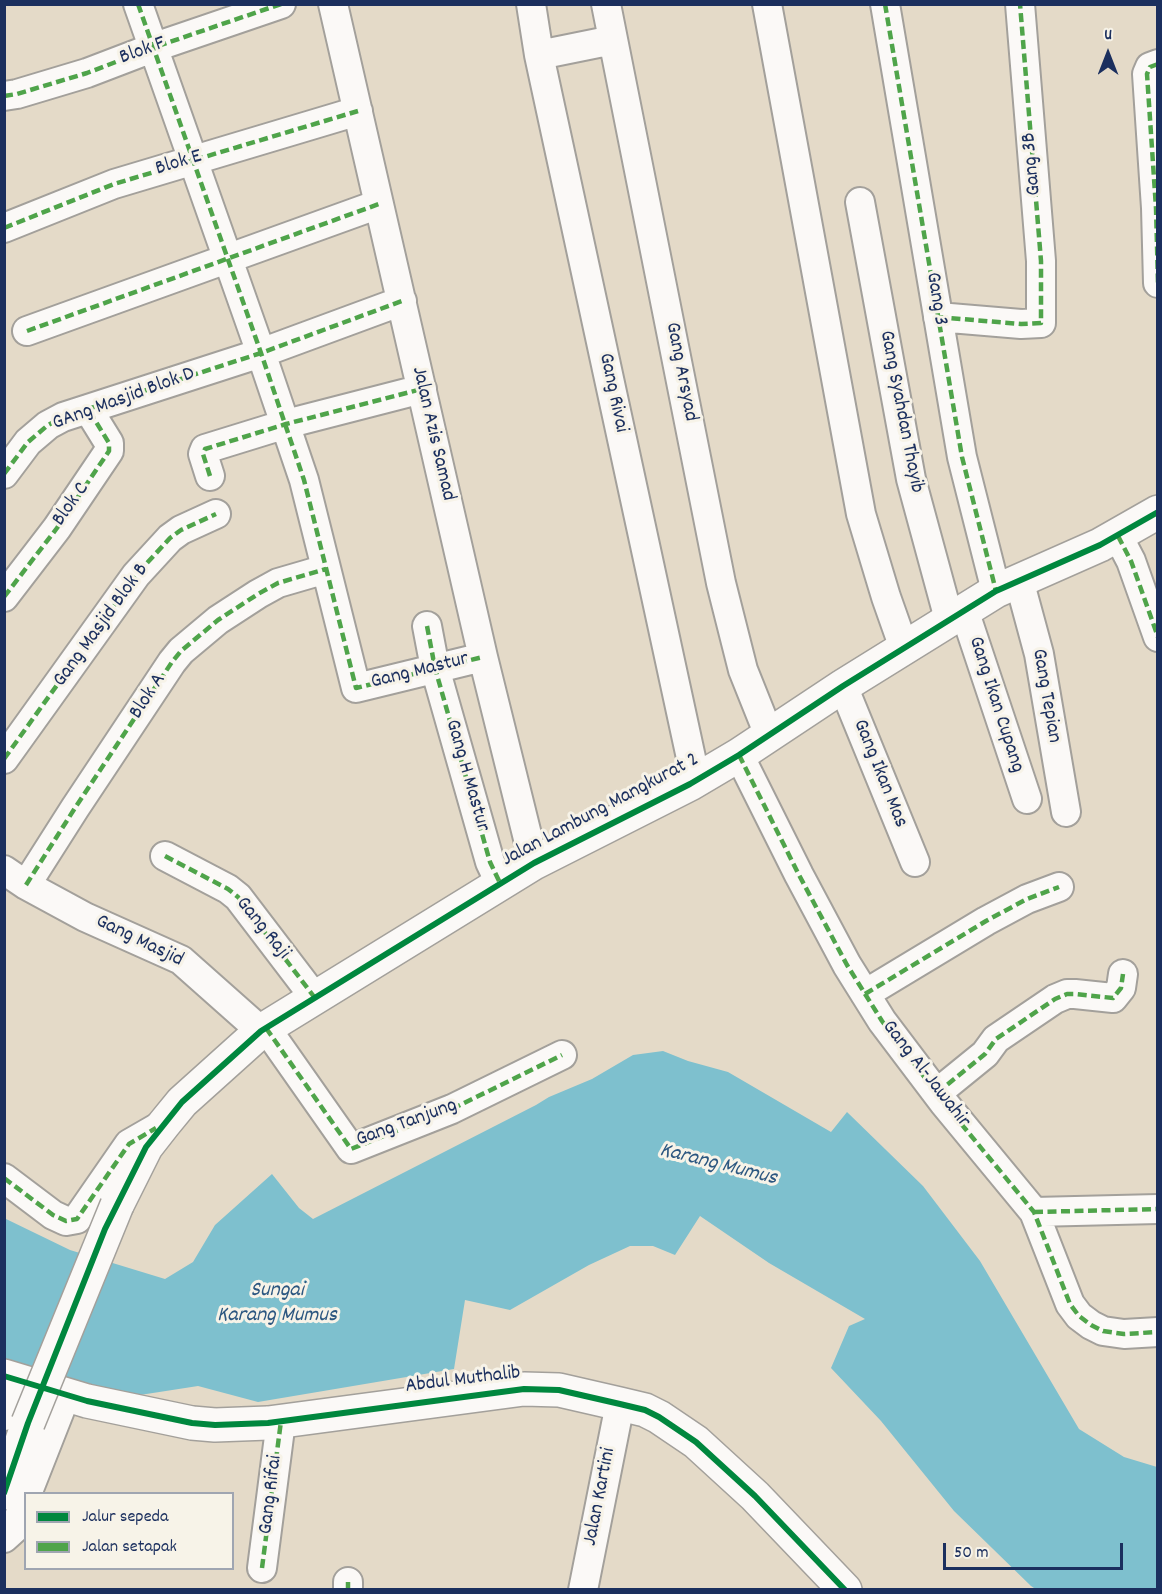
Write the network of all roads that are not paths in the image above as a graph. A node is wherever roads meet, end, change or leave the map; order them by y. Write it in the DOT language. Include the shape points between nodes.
graph roads {
  1 [pos="138,4"];
  2 [pos="281,4"];
  3 [pos="333,4"];
  4 [pos="531,4"];
  5 [pos="606,4"];
  6 [pos="767,4"];
  7 [pos="885,4"];
  8 [pos="1020,4"];
  9 [pos="613,39"];
  10 [pos="155,47"];
  11 [pos="539,55"];
  12 [pos="1158,64"];
  13 [pos="4,96"];
  14 [pos="358,111"];
  15 [pos="194,160"];
  16 [pos="860,202"];
  17 [pos="379,204"];
  18 [pos="4,228"];
  19 [pos="228,258"];
  20 [pos="1158,283"];
  21 [pos="402,301"];
  22 [pos="938,317"];
  23 [pos="27,331"];
  24 [pos="261,353"];
  25 [pos="422,389"];
  26 [pos="88,409"];
  27 [pos="286,424"];
  28 [pos="4,474"];
  29 [pos="210,476"];
  30 [pos="1158,512"];
  31 [pos="216,514"];
  32 [pos="1118,536"];
  33 [pos="326,569"];
  34 [pos="1008,586"];
  35 [pos="4,597"];
  36 [pos="957,614"];
  37 [pos="427,626"];
  38 [pos="1158,637"];
  39 [pos="904,648"];
  40 [pos="483,657"];
  41 [pos="435,668"];
  42 [pos="843,686"];
  43 [pos="769,735"];
  44 [pos="739,754"];
  45 [pos="4,759"];
  46 [pos="696,780"];
  47 [pos="1027,799"];
  48 [pos="1066,812"];
  49 [pos="165,856"];
  50 [pos="915,862"];
  51 [pos="534,863"];
  52 [pos="15,877"];
  53 [pos="500,883"];
  54 [pos="1059,887"];
  55 [pos="1123,974"];
  56 [pos="866,994"];
  57 [pos="315,998"];
  58 [pos="263,1030"];
  59 [pos="562,1055"];
  60 [pos="937,1093"];
  61 [pos="164,1124"];
  62 [pos="4,1178"];
  63 [pos="1158,1209"];
  64 [pos="1034,1212"];
  65 [pos="1158,1332"];
  66 [pos="11,1378"];
  67 [pos="77,1398"];
  68 [pos="620,1404"];
  69 [pos="16,1420"];
  70 [pos="281,1421"];
  71 [pos="28,1492"];
  72 [pos="4,1493"];
  73 [pos="24,1504"];
  74 [pos="4,1538"];
  75 [pos="262,1568"];
  76 [pos="583,1590"];
  77 [pos="845,1590"];
  1 -- 10 [label="street"];
  2 -- 10 [label="street, Blok F"];
  3 -- 14 [label="street, Jalan Azis Samad"];
  4 -- 11 [label="street, Gang Rivai"];
  5 -- 9 [label="street, Gang Arsyad"];
  6 -- 39 [label="street" via="861,514"];
  7 -- 22 [label="street, Gang 3"];
  8 -- 22 [label="street, Gang 3B" via="1041,261 1041,323"];
  9 -- 11 [label="street"];
  9 -- 43 [label="street, Gang Arsyad" via="725,603 743,670"];
  10 -- 13 [label="street, Blok F" via="87,73"];
  10 -- 15 [label="street"];
  11 -- 46 [label="street, Gang Rivai"];
  12 -- 20 [label="street" via="1148,74"];
  14 -- 15 [label="street, Blok E"];
  14 -- 17 [label="street, Jalan Azis Samad"];
  15 -- 18 [label="street, Blok E" via="114,184"];
  15 -- 19 [label="street"];
  16 -- 36 [label="street, Gang Syahdan Thayib" via="911,479"];
  17 -- 19 [label="street"];
  17 -- 21 [label="street, Jalan Azis Samad"];
  19 -- 23 [label="street"];
  19 -- 24 [label="street"];
  21 -- 24 [label="street, GAng Masjid Blok D"];
  21 -- 25 [label="street, Jalan Azis Samad"];
  22 -- 34 [label="street, Gang 3" via="962,457"];
  24 -- 26 [label="street, GAng Masjid Blok D"];
  24 -- 27 [label="street"];
  25 -- 27 [label="street"];
  25 -- 40 [label="street, Jalan Azis Samad"];
  26 -- 28 [label="street, GAng Masjid Blok D" via="63,417 38,433"];
  26 -- 35 [label="street, Blok C" via="110,442 110,450"];
  27 -- 29 [label="street" via="206,449 203,454"];
  27 -- 33 [label="street"];
  30 -- 32 [label="street, Jalan Lambung Mangkurat 2"];
  31 -- 45 [label="street, Gang Masjid Blok B" via="170,538 136,575"];
  32 -- 34 [label="street, Jalan Lambung Mangkurat 2"];
  32 -- 38 [label="street"];
  33 -- 41 [label="street, Gang Mastur" via="356,688"];
  33 -- 52 [label="street, Blok A" via="278,583 258,594 181,651 75,808"];
  34 -- 36 [label="street, Jalan Lambung Mangkurat 2"];
  34 -- 48 [label="street, Gang Tepian" via="1039,654"];
  36 -- 39 [label="street, Jalan Lambung Mangkurat 2"];
  36 -- 47 [label="street, Gang Ikan Cupang"];
  37 -- 41 [label="street, Gang H Mastur"];
  39 -- 42 [label="street, Jalan Lambung Mangkurat 2"];
  40 -- 41 [label="street, Gang Mastur"];
  40 -- 51 [label="street, Jalan Azis Samad"];
  41 -- 53 [label="street, Gang H Mastur" via="490,861"];
  42 -- 43 [label="street, Jalan Lambung Mangkurat 2"];
  42 -- 50 [label="street, Gang Ikan Mas"];
  43 -- 44 [label="street, Jalan Lambung Mangkurat 2"];
  44 -- 46 [label="street, Jalan Lambung Mangkurat 2"];
  44 -- 56 [label="street, Gang Al-Jawahir" via="799,875"];
  46 -- 51 [label="street, Jalan Lambung Mangkurat 2"];
  49 -- 57 [label="street, Gang Raji" via="238,897"];
  51 -- 53 [label="street, Jalan Lambung Mangkurat 2"];
  52 -- 58 [label="street, Gang Masjid" via="85,917 181,960"];
  53 -- 57 [label="street, Jalan Lambung Mangkurat 2"];
  54 -- 56 [label="street" via="986,921"];
  55 -- 60 [label="street" via="1121,988 1113,998 1067,994 1055,999 996,1040 985,1054"];
  56 -- 60 [label="street, Gang Al-Jawahir"];
  57 -- 58 [label="street, Jalan Lambung Mangkurat 2"];
  58 -- 59 [label="street, Gang Tanjung" via="351,1149 452,1109"];
  58 -- 61 [label="street, Jalan Lambung Mangkurat 2" via="182,1102"];
  60 -- 64 [label="street, Gang Al-Jawahir"];
  61 -- 62 [label="street" via="129,1144 77,1219 66,1221 53,1215"];
  61 -- 69 [label="street, Jalan Lambung Mangkurat 2, bridge" via="146,1147"];
  63 -- 64 [label="street"];
  64 -- 65 [label="street, Gang Al-Jawahir" via="1070,1304 1079,1316 1103,1331"];
  66 -- 67 [label="street, Abdul Muthalib"];
  66 -- 69 [label="street"];
  67 -- 70 [label="street, Abdul Muthalib" via="192,1423"];
  67 -- 71 [label="street"];
  68 -- 70 [label="street, Abdul Muthalib" via="559,1390 524,1389"];
  68 -- 76 [label="street, Jalan Kartini"];
  68 -- 77 [label="street, Abdul Muthalib" via="659,1417 696,1442 755,1496"];
  69 -- 72 [label="street, Jalan Lambung Mangkurat 2"];
  70 -- 75 [label="street, Gang Rifai"];
  73 -- 74 [label="street" via="14,1529"];
}
